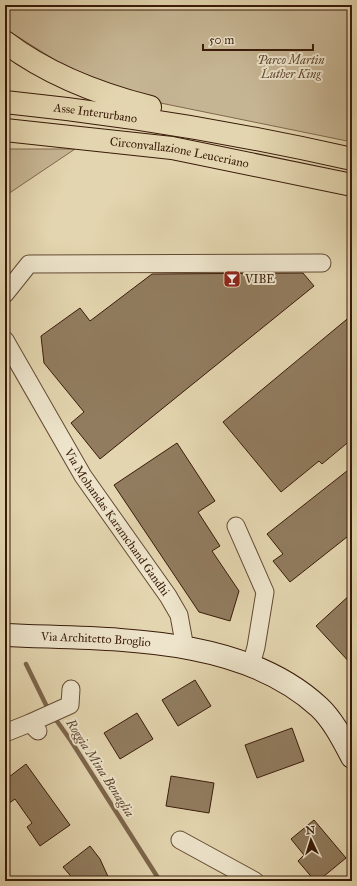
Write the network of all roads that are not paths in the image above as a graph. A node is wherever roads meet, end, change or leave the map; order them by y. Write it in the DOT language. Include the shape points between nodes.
graph roads {
  1 [pos="5,42"];
  2 [pos="5,102"];
  3 [pos="186,125"];
  4 [pos="5,130"];
  5 [pos="352,159"];
  6 [pos="352,185"];
  7 [pos="322,263"];
  8 [pos="5,294"];
  9 [pos="5,340"];
  10 [pos="236,526"];
  11 [pos="5,635"];
  12 [pos="185,648"];
  13 [pos="252,665"];
  14 [pos="71,689"];
  15 [pos="5,733"];
  16 [pos="352,758"];
  17 [pos="180,840"];
  18 [pos="255,881"];
  1 -- 3 [label="highway" via="27,58 110,97 168,112"];
  2 -- 3 [label="highway, Asse Interurbano"];
  3 -- 5 [label="highway, Circonvallazione Leuceriano"];
  4 -- 6 [label="highway, Circonvallazione Leuceriano" via="172,148"];
  7 -- 8 [label="street" via="29,264"];
  9 -- 12 [label="street, Via Mohandas Karamchand Gandhi" via="83,476 168,596 179,615"];
  10 -- 13 [label="street" via="265,592"];
  11 -- 12 [label="street, Via Architetto Broglio" via="156,643"];
  12 -- 13 [label="street" via="218,654"];
  13 -- 16 [label="street" via="296,689 320,707 341,736"];
  14 -- 15 [label="street" via="70,705 43,721"];
  17 -- 18 [label="street"];
}
